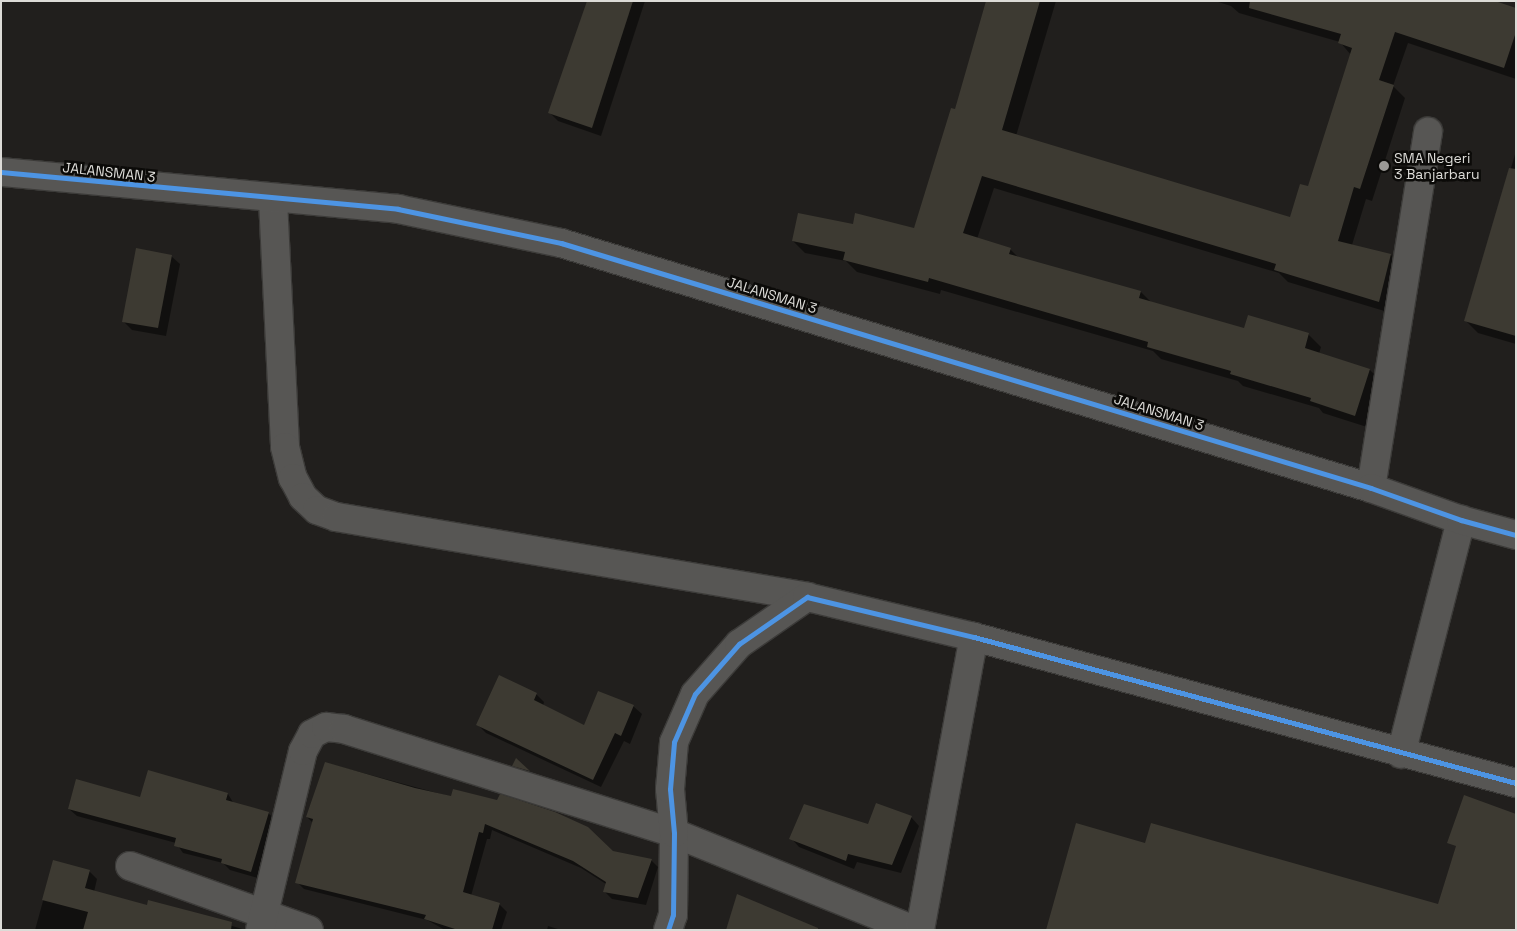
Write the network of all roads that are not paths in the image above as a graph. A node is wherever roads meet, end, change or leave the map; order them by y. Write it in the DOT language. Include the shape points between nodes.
graph roads {
  1 [pos="1428,132"];
  2 [pos="1,172"];
  3 [pos="274,200"];
  4 [pos="1371,488"];
  5 [pos="1461,520"];
  6 [pos="1516,535"];
  7 [pos="807,597"];
  8 [pos="974,637"];
  9 [pos="1401,754"];
  10 [pos="1516,783"];
  11 [pos="674,833"];
  12 [pos="130,866"];
  13 [pos="262,922"];
  14 [pos="309,930"];
  15 [pos="668,930"];
  16 [pos="914,930"];
  17 [pos="920,930"];
  1 -- 4 [label="street"];
  2 -- 3 [label="street, JALANSMAN 3"];
  3 -- 4 [label="street, JALANSMAN 3" via="398,209 560,243"];
  3 -- 7 [label="street" via="285,447 293,478 303,497 317,510 336,518"];
  4 -- 5 [label="street, JALANSMAN 3"];
  5 -- 6 [label="street, JALANSMAN 3"];
  5 -- 9 [label="street"];
  7 -- 8 [label="street"];
  7 -- 11 [label="street" via="739,644 695,694 674,742 670,789"];
  8 -- 9 [label="street"];
  8 -- 17 [label="street"];
  9 -- 10 [label="street"];
  11 -- 13 [label="street" via="344,729 326,727 312,734 303,752"];
  11 -- 15 [label="street" via="673,915"];
  11 -- 16 [label="street"];
  12 -- 13 [label="street"];
  13 -- 14 [label="street"];
}
